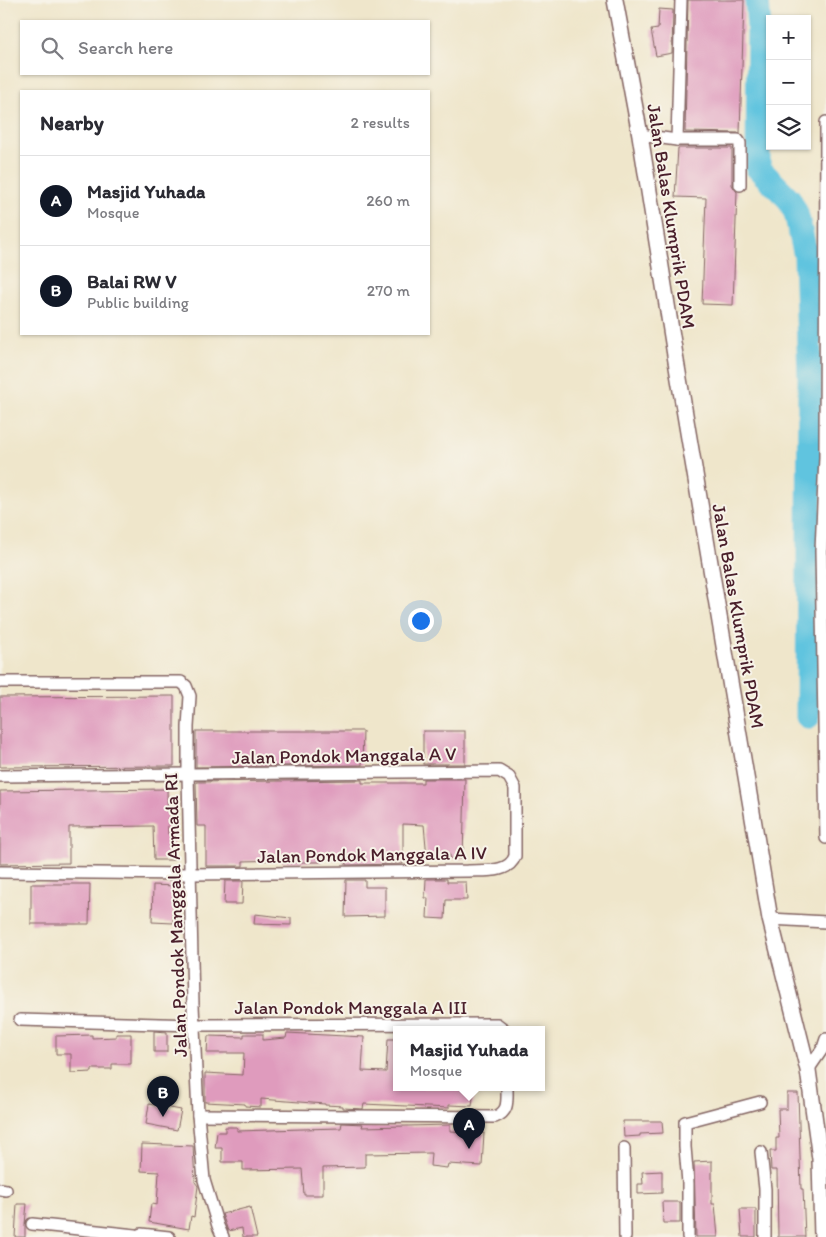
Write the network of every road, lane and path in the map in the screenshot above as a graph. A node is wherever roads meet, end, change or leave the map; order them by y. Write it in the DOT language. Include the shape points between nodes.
graph roads {
  1 [pos="615,0"];
  2 [pos="681,0"];
  3 [pos="826,122"];
  4 [pos="640,135"];
  5 [pos="677,140"];
  6 [pos="826,174"];
  7 [pos="740,185"];
  8 [pos="826,244"];
  9 [pos="825,457"];
  10 [pos="823,531"];
  11 [pos="823,550"];
  12 [pos="824,623"];
  13 [pos="825,662"];
  14 [pos="0,682"];
  15 [pos="825,721"];
  16 [pos="499,771"];
  17 [pos="188,774"];
  18 [pos="0,776"];
  19 [pos="826,784"];
  20 [pos="826,838"];
  21 [pos="0,872"];
  22 [pos="190,874"];
  23 [pos="770,919"];
  24 [pos="821,922"];
  25 [pos="20,1020"];
  26 [pos="195,1025"];
  27 [pos="500,1026"];
  28 [pos="825,1045"];
  29 [pos="808,1070"];
  30 [pos="507,1091"];
  31 [pos="760,1102"];
  32 [pos="198,1115"];
  33 [pos="624,1148"];
  34 [pos="761,1152"];
  35 [pos="32,1224"];
  36 [pos="135,1236"];
  37 [pos="169,1237"];
  38 [pos="224,1237"];
  39 [pos="625,1237"];
  40 [pos="688,1237"];
  41 [pos="765,1237"];
  42 [pos="822,1237"];
  1 -- 4 [label="street, Jalan Balas Klumprik PDAM"];
  2 -- 5 [label="street"];
  3 -- 6 [label="street"];
  4 -- 5 [label="street"];
  4 -- 23 [label="street, Jalan Balas Klumprik PDAM"];
  5 -- 7 [label="street" via="738,140"];
  6 -- 8 [label="street"];
  8 -- 9 [label="street"];
  9 -- 10 [label="street"];
  10 -- 11 [label="street"];
  11 -- 12 [label="street"];
  12 -- 13 [label="street"];
  13 -- 15 [label="street"];
  14 -- 17 [label="street, Jalan Pondok Manggala Armada RI" via="181,682 190,696"];
  15 -- 19 [label="street"];
  16 -- 17 [label="street, Jalan Pondok Manggala A V"];
  16 -- 22 [label="street, Jalan Pondok Manggala A IV" via="509,777 515,788 516,856 508,866 499,869"];
  17 -- 18 [label="street, Jalan Pondok Manggala A V"];
  17 -- 22 [label="street, Jalan Pondok Manggala Armada RI"];
  19 -- 20 [label="street"];
  21 -- 22 [label="street, Jalan Pondok Manggala A IV"];
  22 -- 26 [label="street, Jalan Pondok Manggala Armada RI"];
  23 -- 24 [label="street"];
  23 -- 29 [label="street, Jalan Balas Klumprik PDAM"];
  25 -- 26 [label="street, Jalan Pondok Manggala A III"];
  26 -- 27 [label="street, Jalan Pondok Manggala A III"];
  26 -- 32 [label="street, Jalan Pondok Manggala Armada RI"];
  28 -- 29 [label="street"];
  29 -- 42 [label="street, Jalan Balas Klumprik PDAM" via="820,1159"];
  30 -- 32 [label="street" via="507,1108 495,1117"];
  31 -- 40 [label="street" via="685,1122"];
  32 -- 38 [label="street, Jalan Pondok Manggala Armada RI" via="204,1180"];
  33 -- 39 [label="street"];
  34 -- 41 [label="street"];
  35 -- 36 [label="street"];
  36 -- 37 [label="street"];
}
